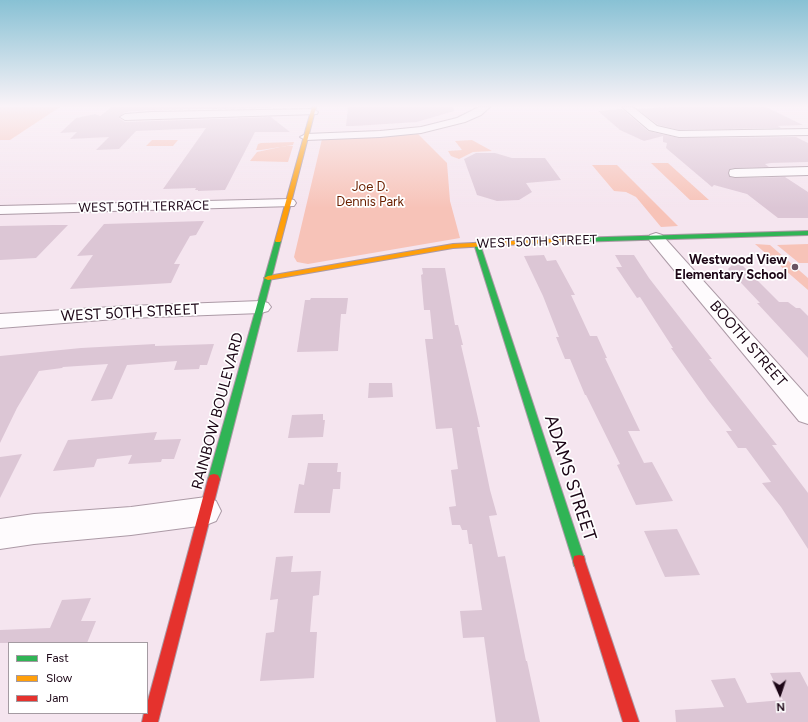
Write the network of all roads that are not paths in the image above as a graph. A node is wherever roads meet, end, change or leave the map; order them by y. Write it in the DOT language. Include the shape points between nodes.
graph roads {
  1 [pos="305,141"];
  2 [pos="808,171"];
  3 [pos="735,172"];
  4 [pos="289,203"];
  5 [pos="0,210"];
  6 [pos="808,233"];
  7 [pos="656,238"];
  8 [pos="477,244"];
  9 [pos="268,278"];
  10 [pos="261,307"];
  11 [pos="0,321"];
  12 [pos="808,414"];
  13 [pos="206,511"];
  14 [pos="0,534"];
  15 [pos="150,722"];
  16 [pos="632,722"];
  1 -- 4 [label="street, RAINBOW BOULEVARD"];
  2 -- 3 [label="street"];
  4 -- 5 [label="street, WEST 50TH TERRACE"];
  4 -- 9 [label="street, RAINBOW BOULEVARD"];
  6 -- 7 [label="street, WEST 50TH STREET"];
  7 -- 8 [label="street, WEST 50TH STREET"];
  7 -- 12 [label="street, BOOTH STREET"];
  8 -- 9 [label="street, WEST 50TH STREET" via="433,248"];
  8 -- 16 [label="street, ADAMS STREET"];
  9 -- 10 [label="street, RAINBOW BOULEVARD"];
  10 -- 11 [label="street, WEST 50TH STREET" via="128,312"];
  10 -- 13 [label="street, RAINBOW BOULEVARD"];
  13 -- 14 [label="street"];
  13 -- 15 [label="street, RAINBOW BOULEVARD"];
}
